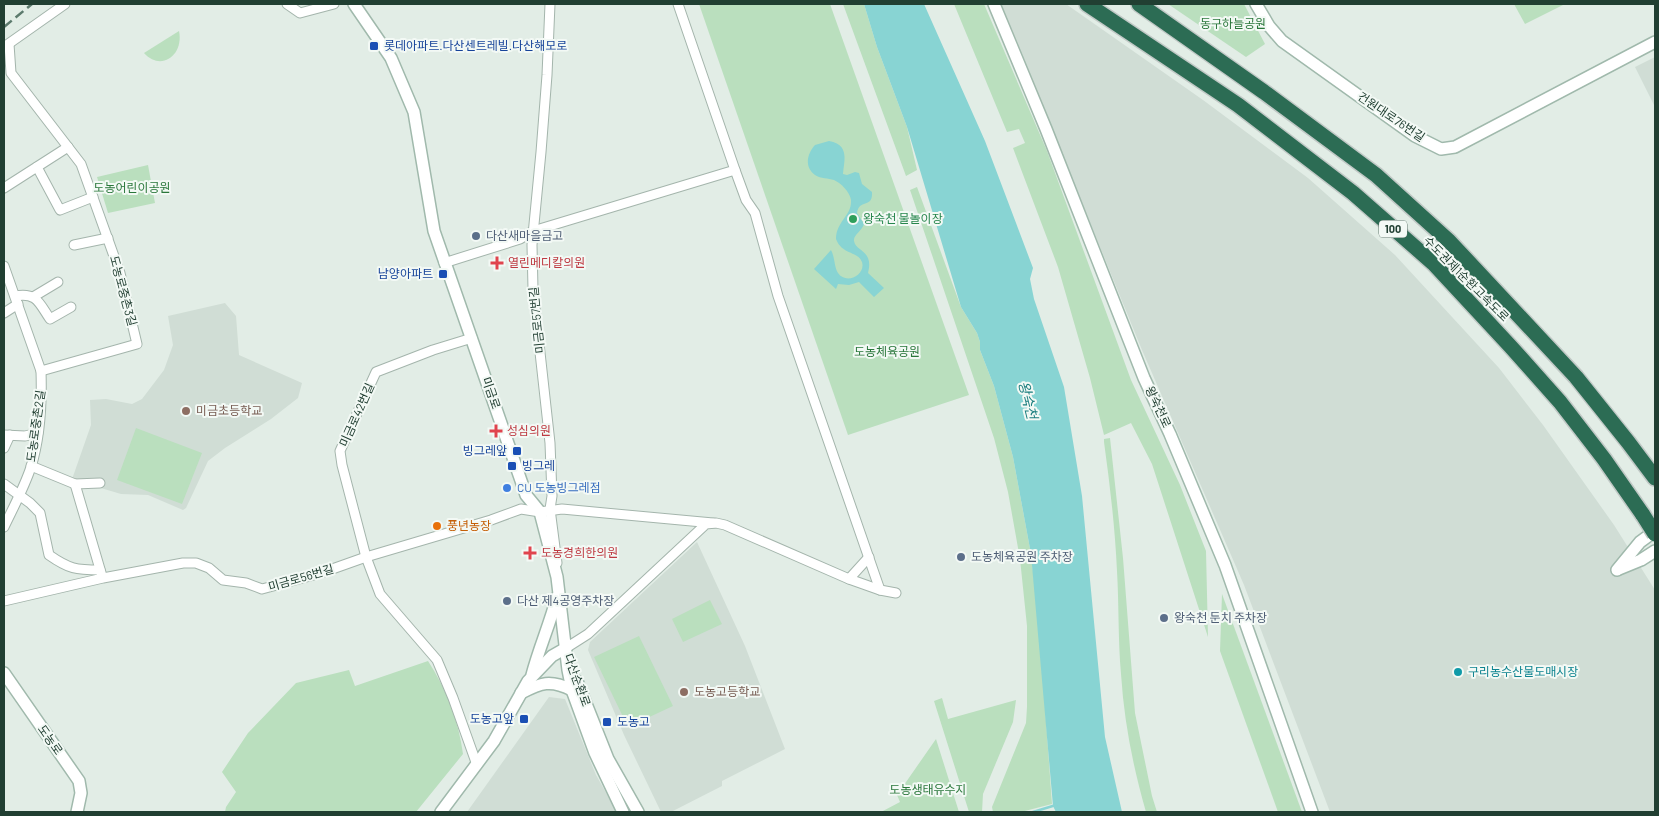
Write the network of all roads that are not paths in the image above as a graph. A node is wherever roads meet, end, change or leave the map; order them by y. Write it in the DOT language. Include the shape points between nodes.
graph roads {
  1 [pos="65,4"];
  2 [pos="286,4"];
  3 [pos="334,4"];
  4 [pos="354,4"];
  5 [pos="550,4"];
  6 [pos="678,4"];
  7 [pos="994,4"];
  8 [pos="1088,4"];
  9 [pos="1139,4"];
  10 [pos="1256,4"];
  11 [pos="1655,42"];
  12 [pos="6,46"];
  13 [pos="68,147"];
  14 [pos="37,168"];
  15 [pos="735,170"];
  16 [pos="4,188"];
  17 [pos="93,198"];
  18 [pos="533,230"];
  19 [pos="108,238"];
  20 [pos="74,245"];
  21 [pos="444,263"];
  22 [pos="4,266"];
  23 [pos="58,282"];
  24 [pos="34,297"];
  25 [pos="16,300"];
  26 [pos="71,307"];
  27 [pos="4,313"];
  28 [pos="472,338"];
  29 [pos="41,371"];
  30 [pos="38,433"];
  31 [pos="7,435"];
  32 [pos="4,448"];
  33 [pos="31,466"];
  34 [pos="1655,478"];
  35 [pos="100,483"];
  36 [pos="4,484"];
  37 [pos="75,484"];
  38 [pos="19,495"];
  39 [pos="545,511"];
  40 [pos="713,523"];
  41 [pos="4,527"];
  42 [pos="1655,533"];
  43 [pos="1655,551"];
  44 [pos="366,557"];
  45 [pos="869,557"];
  46 [pos="102,574"];
  47 [pos="849,579"];
  48 [pos="558,590"];
  49 [pos="880,590"];
  50 [pos="896,593"];
  51 [pos="4,601"];
  52 [pos="566,648"];
  53 [pos="4,673"];
  54 [pos="532,676"];
  55 [pos="572,690"];
  56 [pos="521,693"];
  57 [pos="476,765"];
  58 [pos="77,812"];
  59 [pos="441,812"];
  60 [pos="623,812"];
  61 [pos="638,812"];
  62 [pos="1312,812"];
  1 -- 12 [label="street"];
  2 -- 3 [label="street" via="300,13"];
  4 -- 21 [label="street, 미금로" via="391,58 414,112 434,231"];
  5 -- 18 [label="street, 미금로57번길"];
  6 -- 15 [label="street"];
  7 -- 62 [label="street, 왕숙천로" via="1144,378 1225,565"];
  8 -- 42 [label="highway, 수도권제1순환고속도로 / 100, bridge" via="1238,105 1353,193 1433,263 1560,402"];
  9 -- 34 [label="highway, 수도권제1순환고속도로 / 100" via="1376,175 1449,241 1576,377"];
  10 -- 11 [label="street, 건원대로76번길" via="1282,41 1415,136 1441,149 1455,147"];
  12 -- 13 [label="street, 도농로중촌3길" via="10,73"];
  13 -- 14 [label="street"];
  13 -- 17 [label="street, 도농로중촌3길" via="80,164"];
  14 -- 16 [label="street"];
  14 -- 17 [label="street" via="60,210"];
  15 -- 18 [label="street"];
  15 -- 45 [label="street" via="754,213 778,296"];
  17 -- 19 [label="street, 도농로중촌3길"];
  18 -- 21 [label="street" via="520,239"];
  18 -- 39 [label="street, 미금로57번길" via="533,289 550,443 552,496"];
  19 -- 20 [label="street"];
  19 -- 29 [label="street, 도농로중촌3길" via="137,344"];
  21 -- 28 [label="street, 미금로"];
  22 -- 25 [label="street, 도농로중촌2길"];
  23 -- 24 [label="street"];
  24 -- 25 [label="street" via="27,294"];
  24 -- 26 [label="street" via="50,320"];
  25 -- 27 [label="street"];
  25 -- 29 [label="street, 도농로중촌2길"];
  28 -- 39 [label="street, 미금로" via="526,495"];
  28 -- 44 [label="street, 미금로42번길" via="376,372 340,450"];
  29 -- 30 [label="street, 도농로중촌2길"];
  30 -- 31 [label="street"];
  30 -- 33 [label="street, 도농로중촌2길"];
  31 -- 32 [label="street"];
  33 -- 37 [label="street"];
  33 -- 38 [label="street, 도농로중촌2길"];
  35 -- 37 [label="street"];
  36 -- 38 [label="street"];
  37 -- 46 [label="street"];
  38 -- 41 [label="street, 도농로중촌2길"];
  38 -- 46 [label="street" via="40,513 49,555 77,570"];
  39 -- 40 [label="street, 미금로56번길" via="562,509"];
  39 -- 44 [label="street, 미금로56번길" via="521,509"];
  39 -- 48 [label="street, 미금로"];
  40 -- 47 [label="street, 미금로56번길" via="725,525"];
  40 -- 52 [label="street" via="706,524 588,634"];
  42 -- 43 [label="street" via="1640,542 1617,570"];
  44 -- 46 [label="street, 미금로56번길" via="262,589 223,580 209,568 196,563"];
  44 -- 57 [label="street, 미금로42번길" via="380,594 437,660"];
  45 -- 47 [label="street"];
  45 -- 49 [label="street"];
  46 -- 51 [label="street, 미금로56번길"];
  47 -- 49 [label="street, 미금로56번길"];
  48 -- 52 [label="street, 미금로"];
  48 -- 54 [label="street"];
  49 -- 50 [label="street, 미금로56번길"];
  52 -- 54 [label="street" via="552,656"];
  52 -- 55 [label="street, 다산순환로"];
  52 -- 61 [label="street, 다산순환로" via="605,752"];
  53 -- 58 [label="street, 도농로" via="79,781 81,793"];
  54 -- 56 [label="street"];
  55 -- 56 [label="street" via="562,685 541,683"];
  55 -- 60 [label="street, 다산순환로" via="595,753"];
  56 -- 57 [label="street" via="494,741"];
  57 -- 59 [label="street"];
}
